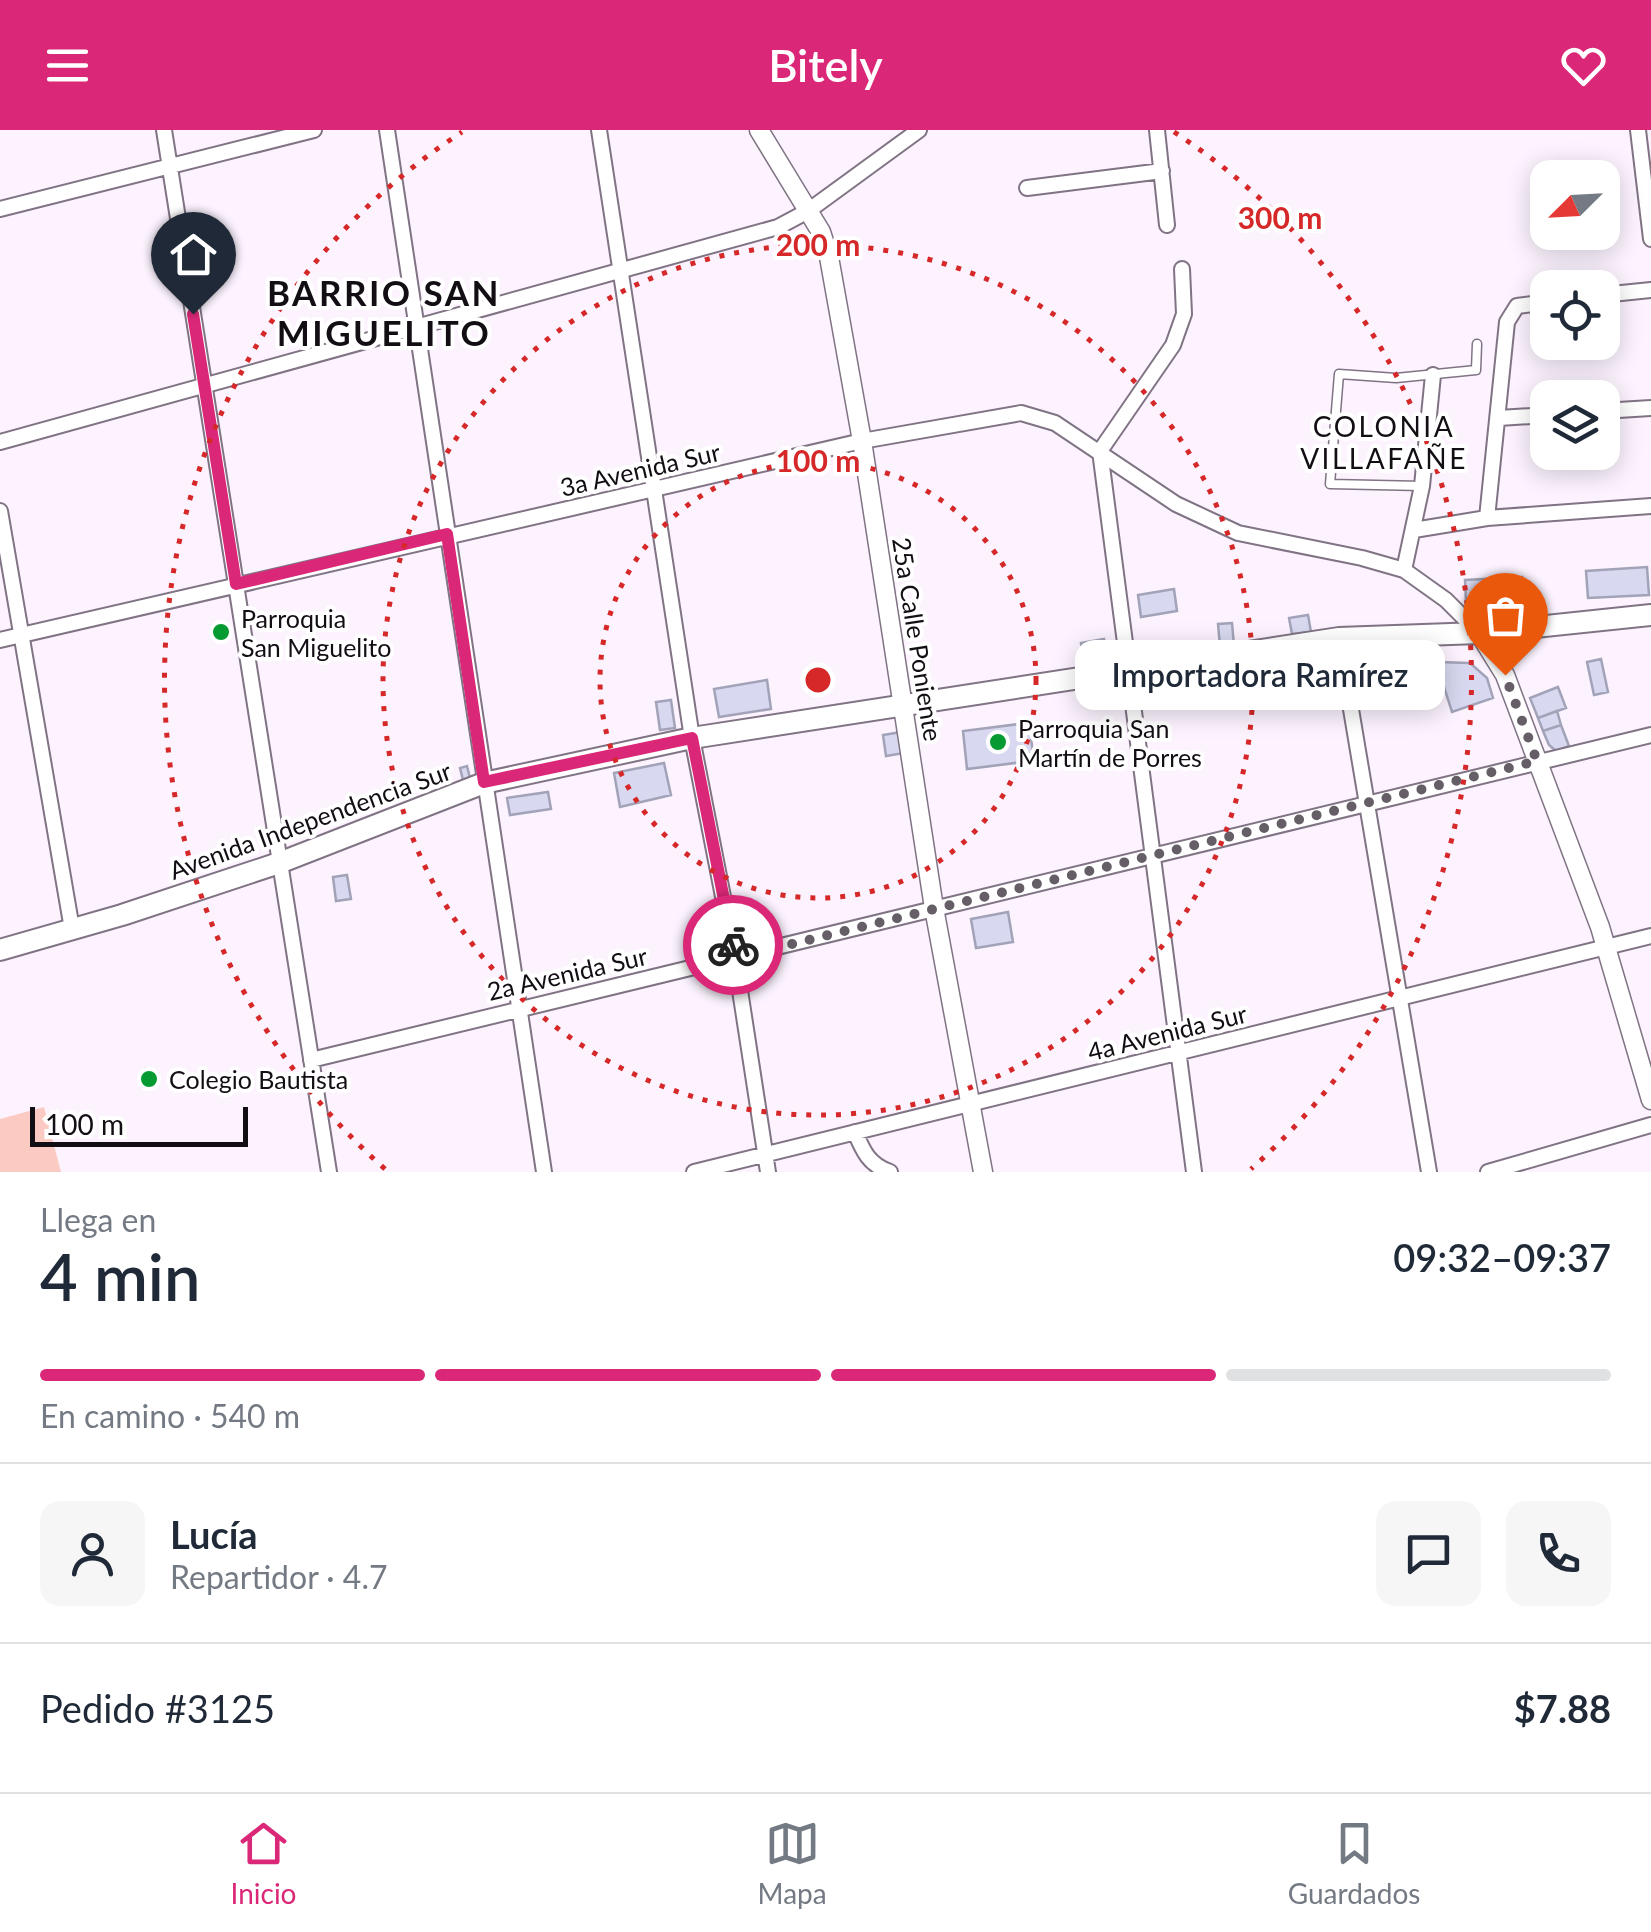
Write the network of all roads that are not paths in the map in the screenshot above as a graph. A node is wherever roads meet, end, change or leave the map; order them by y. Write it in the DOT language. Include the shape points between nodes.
graph roads {
  1 [pos="164,130"];
  2 [pos="314,130"];
  3 [pos="386,130"];
  4 [pos="599,130"];
  5 [pos="759,130"];
  6 [pos="919,130"];
  7 [pos="1158,130"];
  8 [pos="1638,130"];
  9 [pos="1646,146"];
  10 [pos="170,166"];
  11 [pos="1162,171"];
  12 [pos="1027,188"];
  13 [pos="0,209"];
  14 [pos="808,211"];
  15 [pos="1167,225"];
  16 [pos="1651,239"];
  17 [pos="1182,269"];
  18 [pos="621,272"];
  19 [pos="1651,290"];
  20 [pos="1620,293"];
  21 [pos="1530,304"];
  22 [pos="416,327"];
  23 [pos="1477,344"];
  24 [pos="1434,375"];
  25 [pos="204,388"];
  26 [pos="1651,408"];
  27 [pos="1620,410"];
  28 [pos="1530,416"];
  29 [pos="1500,418"];
  30 [pos="862,441"];
  31 [pos="0,442"];
  32 [pos="1100,451"];
  33 [pos="1422,486"];
  34 [pos="654,490"];
  35 [pos="1651,506"];
  36 [pos="0,511"];
  37 [pos="1487,518"];
  38 [pos="1414,530"];
  39 [pos="447,534"];
  40 [pos="1404,570"];
  41 [pos="236,584"];
  42 [pos="1651,616"];
  43 [pos="1479,633"];
  44 [pos="21,634"];
  45 [pos="1339,638"];
  46 [pos="0,640"];
  47 [pos="1127,669"];
  48 [pos="904,705"];
  49 [pos="1651,735"];
  50 [pos="692,738"];
  51 [pos="1537,761"];
  52 [pos="484,782"];
  53 [pos="1367,803"];
  54 [pos="1152,855"];
  55 [pos="279,863"];
  56 [pos="934,908"];
  57 [pos="72,930"];
  58 [pos="1651,936"];
  59 [pos="1606,947"];
  60 [pos="0,950"];
  61 [pos="735,958"];
  62 [pos="1400,998"];
  63 [pos="518,1007"];
  64 [pos="1178,1052"];
  65 [pos="311,1060"];
  66 [pos="1651,1100"];
  67 [pos="971,1103"];
  68 [pos="1651,1125"];
  69 [pos="855,1132"];
  70 [pos="766,1155"];
  71 [pos="329,1172"];
  72 [pos="544,1172"];
  73 [pos="694,1172"];
  74 [pos="768,1172"];
  75 [pos="890,1172"];
  76 [pos="983,1172"];
  77 [pos="1194,1172"];
  78 [pos="1428,1172"];
  79 [pos="1488,1172"];
  1 -- 10 [label="street"];
  2 -- 10 [label="street"];
  3 -- 22 [label="street"];
  4 -- 18 [label="street"];
  5 -- 14 [label="street, 25a Calle Poniente"];
  6 -- 14 [label="street"];
  7 -- 11 [label="street"];
  8 -- 9 [label="street"];
  9 -- 16 [label="street"];
  10 -- 13 [label="street"];
  10 -- 25 [label="street"];
  11 -- 12 [label="street"];
  11 -- 15 [label="street"];
  14 -- 18 [label="street" via="778,227"];
  14 -- 30 [label="street, 25a Calle Poniente" via="829,257"];
  17 -- 32 [label="street" via="1184,314 1173,345"];
  18 -- 22 [label="street"];
  18 -- 34 [label="street"];
  19 -- 20 [label="street"];
  21 -- 29 [label="street" via="1516,306 1507,322"];
  22 -- 25 [label="street"];
  22 -- 39 [label="street"];
  23 -- 24 [label="lane" via="1476,370"];
  24 -- 33 [label="street"];
  24 -- 33 [label="lane" via="1339,374 1330,484"];
  25 -- 31 [label="street"];
  25 -- 41 [label="street"];
  26 -- 27 [label="street"];
  28 -- 29 [label="street"];
  29 -- 37 [label="street"];
  30 -- 32 [label="street, 3a Avenida Sur" via="1021,413 1055,423"];
  30 -- 34 [label="street, 3a Avenida Sur"];
  30 -- 48 [label="street, 25a Calle Poniente"];
  32 -- 40 [label="street, 3a Avenida Sur" via="1176,504 1238,533"];
  32 -- 47 [label="street"];
  33 -- 38 [label="street"];
  34 -- 39 [label="street, 3a Avenida Sur"];
  34 -- 50 [label="street"];
  35 -- 37 [label="street"];
  36 -- 44 [label="street"];
  37 -- 38 [label="street"];
  38 -- 40 [label="street"];
  39 -- 41 [label="street, 3a Avenida Sur"];
  39 -- 52 [label="street"];
  40 -- 43 [label="street, 3a Avenida Sur"];
  41 -- 44 [label="street, 3a Avenida Sur"];
  41 -- 55 [label="street"];
  42 -- 43 [label="main road, Avenida Independencia Sur"];
  43 -- 45 [label="main road, Avenida Independencia Sur"];
  43 -- 51 [label="street" via="1505,675"];
  44 -- 46 [label="street, 3a Avenida Sur"];
  44 -- 57 [label="street"];
  45 -- 47 [label="main road, Avenida Independencia Sur"];
  45 -- 53 [label="street"];
  47 -- 48 [label="main road, Avenida Independencia Sur"];
  47 -- 54 [label="street"];
  48 -- 50 [label="main road, Avenida Independencia Sur"];
  48 -- 56 [label="street, 25a Calle Poniente"];
  49 -- 51 [label="street, 2a Avenida Sur"];
  50 -- 52 [label="main road, Avenida Independencia Sur"];
  50 -- 61 [label="street"];
  51 -- 53 [label="street, 2a Avenida Sur"];
  51 -- 59 [label="street"];
  52 -- 55 [label="main road, Avenida Independencia Sur"];
  52 -- 63 [label="street"];
  53 -- 54 [label="street, 2a Avenida Sur"];
  53 -- 62 [label="street"];
  54 -- 56 [label="street, 2a Avenida Sur"];
  54 -- 64 [label="street"];
  55 -- 57 [label="main road, Avenida Independencia Sur"];
  55 -- 65 [label="street"];
  56 -- 61 [label="street, 2a Avenida Sur"];
  56 -- 67 [label="street, 25a Calle Poniente"];
  57 -- 60 [label="main road, Avenida Independencia Sur"];
  58 -- 59 [label="street, 4a Avenida Sur"];
  59 -- 62 [label="street, 4a Avenida Sur"];
  59 -- 66 [label="street"];
  61 -- 63 [label="street, 2a Avenida Sur"];
  61 -- 70 [label="street"];
  62 -- 64 [label="street, 4a Avenida Sur"];
  62 -- 78 [label="street"];
  63 -- 65 [label="street, 2a Avenida Sur"];
  63 -- 72 [label="street"];
  64 -- 67 [label="street, 4a Avenida Sur"];
  64 -- 77 [label="street"];
  65 -- 71 [label="street"];
  67 -- 69 [label="street, 4a Avenida Sur"];
  67 -- 76 [label="street, 25a Calle Poniente"];
  68 -- 79 [label="street"];
  69 -- 70 [label="street, 4a Avenida Sur"];
  69 -- 75 [label="street" via="872,1164"];
  70 -- 73 [label="street, 4a Avenida Sur"];
  70 -- 74 [label="street"];
}
